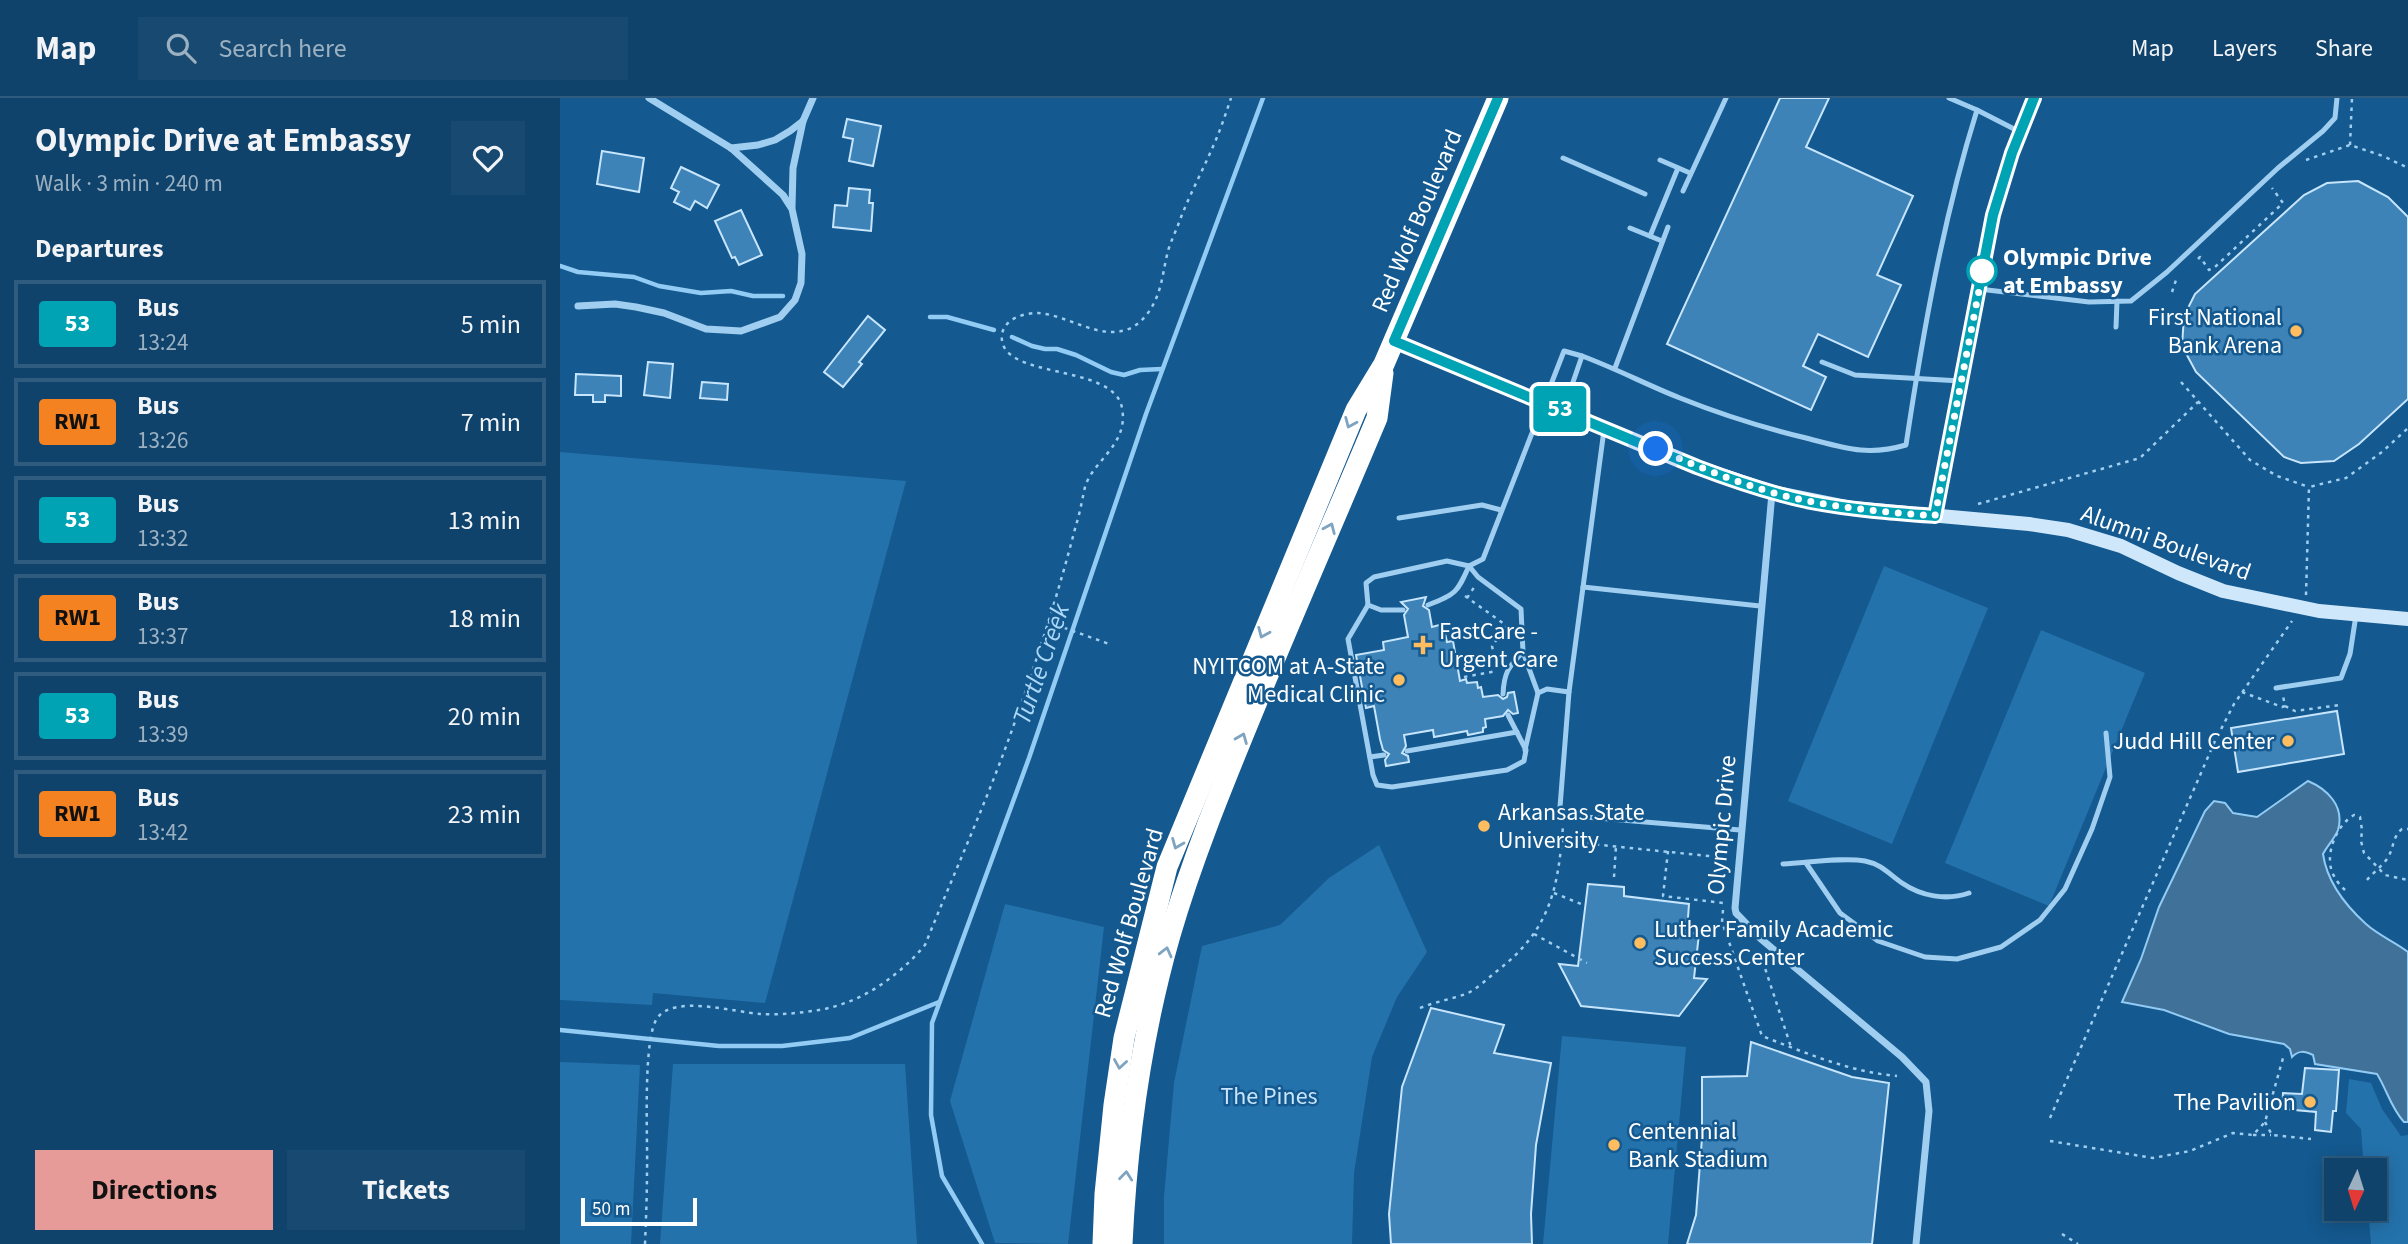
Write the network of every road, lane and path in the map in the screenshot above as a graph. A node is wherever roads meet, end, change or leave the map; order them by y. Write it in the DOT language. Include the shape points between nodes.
graph roads {
  1 [pos="649,98"];
  2 [pos="813,98"];
  3 [pos="1231,98"];
  4 [pos="1498,98"];
  5 [pos="1726,98"];
  6 [pos="1949,98"];
  7 [pos="2034,98"];
  8 [pos="2337,98"];
  9 [pos="2352,98"];
  10 [pos="1978,110"];
  11 [pos="803,121"];
  12 [pos="2020,132"];
  13 [pos="2350,145"];
  14 [pos="731,148"];
  15 [pos="1563,158"];
  16 [pos="1660,160"];
  17 [pos="2297,164"];
  18 [pos="1678,168"];
  19 [pos="2408,168"];
  20 [pos="1690,173"];
  21 [pos="2272,188"];
  22 [pos="1683,191"];
  23 [pos="1645,194"];
  24 [pos="792,209"];
  25 [pos="1668,227"];
  26 [pos="1630,228"];
  27 [pos="1650,236"];
  28 [pos="1662,241"];
  29 [pos="2192,264"];
  30 [pos="2184,271"];
  31 [pos="1979,289"];
  32 [pos="2172,292"];
  33 [pos="2117,301"];
  34 [pos="578,306"];
  35 [pos="2116,327"];
  36 [pos="1394,341"];
  37 [pos="1582,356"];
  38 [pos="1822,362"];
  39 [pos="1384,364"];
  40 [pos="1615,368"];
  41 [pos="1916,379"];
  42 [pos="1961,382"];
  43 [pos="2180,382"];
  44 [pos="2198,402"];
  45 [pos="1543,403"];
  46 [pos="1563,411"];
  47 [pos="1604,428"];
  48 [pos="2408,428"];
  49 [pos="2309,487"];
  50 [pos="1772,492"];
  51 [pos="1974,505"];
  52 [pos="1502,510"];
  53 [pos="1935,516"];
  54 [pos="1399,518"];
  55 [pos="1469,566"];
  56 [pos="1583,587"];
  57 [pos="1457,590"];
  58 [pos="1368,605"];
  59 [pos="1428,605"];
  60 [pos="1760,606"];
  61 [pos="2305,609"];
  62 [pos="1403,610"];
  63 [pos="2356,615"];
  64 [pos="2408,619"];
  65 [pos="2292,621"];
  66 [pos="1048,622"];
  67 [pos="1112,645"];
  68 [pos="1523,652"];
  69 [pos="1497,671"];
  70 [pos="1464,677"];
  71 [pos="1499,680"];
  72 [pos="2276,688"];
  73 [pos="1569,692"];
  74 [pos="2242,692"];
  75 [pos="1538,693"];
  76 [pos="1503,694"];
  77 [pos="2283,696"];
  78 [pos="2340,705"];
  79 [pos="2285,706"];
  80 [pos="1508,715"];
  81 [pos="1517,732"];
  82 [pos="2106,733"];
  83 [pos="1525,750"];
  84 [pos="1407,751"];
  85 [pos="1384,755"];
  86 [pos="1370,757"];
  87 [pos="1563,816"];
  88 [pos="2408,829"];
  89 [pos="1741,830"];
  90 [pos="1562,841"];
  91 [pos="1616,846"];
  92 [pos="1668,851"];
  93 [pos="1806,863"];
  94 [pos="1783,864"];
  95 [pos="2377,868"];
  96 [pos="1727,869"];
  97 [pos="1614,877"];
  98 [pos="2367,880"];
  99 [pos="2408,880"];
  100 [pos="2345,890"];
  101 [pos="1554,893"];
  102 [pos="1969,893"];
  103 [pos="1581,904"];
  104 [pos="1534,934"];
  105 [pos="1760,953"];
  106 [pos="1587,963"];
  107 [pos="1420,1008"];
  108 [pos="1791,1047"];
  109 [pos="2283,1058"];
  110 [pos="1897,1076"];
  111 [pos="2050,1118"];
  112 [pos="2266,1122"];
  113 [pos="2253,1135"];
  114 [pos="2272,1135"];
  115 [pos="2311,1139"];
  116 [pos="2050,1141"];
  117 [pos="2062,1234"];
  118 [pos="645,1244"];
  119 [pos="1103,1244"];
  120 [pos="1122,1244"];
  121 [pos="1916,1244"];
  122 [pos="2078,1244"];
  1 -- 14 [label="street"];
  2 -- 11 [label="street"];
  3 -- 66 [label="path" via="1171,243 1162,284 1143,320 1116,332 1039,313 1010,320 1002,332 1003,345 1012,357 1077,375 1115,392 1122,406 1123,425 1113,449 1086,483"];
  4 -- 36 [label="highway, Red Wolf Boulevard"];
  5 -- 20 [label="lane"];
  6 -- 10 [label="lane"];
  7 -- 12 [label="street"];
  8 -- 33 [label="lane" via="2335,118 2323,131 2167,272 2131,300"];
  9 -- 13 [label="path"];
  10 -- 12 [label="lane"];
  10 -- 41 [label="lane" via="1936,268"];
  11 -- 14 [label="street" via="775,140"];
  11 -- 24 [label="street" via="793,168"];
  12 -- 31 [label="street" via="1993,215"];
  13 -- 17 [label="path"];
  13 -- 19 [label="path"];
  14 -- 24 [label="street" via="783,195"];
  15 -- 23 [label="lane"];
  16 -- 18 [label="lane"];
  18 -- 20 [label="lane"];
  18 -- 27 [label="lane"];
  20 -- 22 [label="lane"];
  21 -- 29 [label="path" via="2283,202 2244,240 2209,270 2200,257"];
  24 -- 34 [label="street" via="802,254 801,283 795,300 780,317 754,328 726,332 636,307"];
  25 -- 28 [label="lane"];
  26 -- 27 [label="lane"];
  27 -- 28 [label="lane"];
  28 -- 40 [label="lane"];
  30 -- 32 [label="path"];
  31 -- 33 [label="lane"];
  31 -- 42 [label="street"];
  33 -- 35 [label="lane"];
  36 -- 39 [label="highway, Red Wolf Boulevard"];
  36 -- 45 [label="street, Alumni Boulevard"];
  37 -- 40 [label="lane"];
  37 -- 45 [label="lane" via="1564,351"];
  37 -- 46 [label="lane"];
  38 -- 41 [label="lane" via="1855,375"];
  39 -- 119 [label="highway, Red Wolf Boulevard, one-way" via="1356,410 1167,867 1124,1038"];
  120 -- 39 [label="highway, Red Wolf Boulevard, one-way" via="1135,1103 1170,936 1200,839 1377,418"];
  40 -- 41 [label="lane" via="1679,398 1761,427 1859,451 1884,452 1906,445"];
  41 -- 42 [label="lane"];
  42 -- 53 [label="street"];
  43 -- 44 [label="path"];
  44 -- 49 [label="path" via="2250,460"];
  44 -- 51 [label="path" via="2140,458"];
  45 -- 46 [label="street, Alumni Boulevard"];
  45 -- 52 [label="lane"];
  46 -- 47 [label="street, Alumni Boulevard"];
  47 -- 50 [label="street, Alumni Boulevard"];
  47 -- 56 [label="lane"];
  48 -- 49 [label="path" via="2346,478"];
  49 -- 61 [label="path"];
  50 -- 53 [label="street, Alumni Boulevard" via="1852,508"];
  50 -- 60 [label="street, Olympic Drive"];
  52 -- 54 [label="lane" via="1482,505"];
  52 -- 55 [label="lane" via="1483,559"];
  53 -- 61 [label="street, Alumni Boulevard" via="2068,530 2121,546 2223,591"];
  55 -- 57 [label="lane"];
  55 -- 58 [label="lane" via="1447,561 1374,577 1366,583"];
  55 -- 68 [label="lane" via="1521,609"];
  56 -- 60 [label="lane"];
  56 -- 73 [label="lane"];
  57 -- 59 [label="lane"];
  57 -- 69 [label="path" via="1507,626 1492,646"];
  58 -- 62 [label="lane"];
  58 -- 86 [label="lane" via="1348,639"];
  60 -- 89 [label="street, Olympic Drive"];
  61 -- 63 [label="street, Alumni Boulevard"];
  63 -- 64 [label="street, Alumni Boulevard"];
  63 -- 72 [label="lane" via="2341,678"];
  65 -- 74 [label="path"];
  66 -- 67 [label="path"];
  66 -- 118 [label="path" via="987,799 925,945 911,962 855,1000 820,1010 763,1014 677,1006 657,1017 646,1112"];
  68 -- 75 [label="lane"];
  68 -- 76 [label="lane" via="1504,676"];
  69 -- 70 [label="path"];
  69 -- 71 [label="path"];
  73 -- 75 [label="lane" via="1547,689"];
  73 -- 87 [label="lane"];
  74 -- 79 [label="path"];
  74 -- 111 [label="path" via="2215,741"];
  75 -- 83 [label="lane"];
  77 -- 79 [label="path"];
  78 -- 79 [label="path" via="2295,711"];
  80 -- 81 [label="lane"];
  81 -- 83 [label="lane"];
  81 -- 84 [label="lane"];
  82 -- 93 [label="lane" via="2110,777 2065,889 2040,920 2001,947 1957,959 1925,957 1878,941 1840,913"];
  83 -- 86 [label="lane" via="1524,761 1507,770 1392,787 1377,785"];
  85 -- 86 [label="lane"];
  87 -- 89 [label="lane"];
  87 -- 90 [label="path"];
  88 -- 95 [label="path" via="2398,832 2389,855"];
  89 -- 121 [label="street, Olympic Drive" via="1736,913 1926,1082 1929,1111"];
  90 -- 91 [label="path"];
  90 -- 101 [label="path"];
  91 -- 92 [label="path"];
  91 -- 97 [label="path"];
  92 -- 96 [label="path" via="1728,857"];
  92 -- 108 [label="path" via="1663,896 1723,903 1722,922 1762,1036"];
  93 -- 94 [label="lane"];
  93 -- 102 [label="lane" via="1865,861 1883,867 1924,894 1949,898"];
  95 -- 98 [label="path"];
  95 -- 99 [label="path" via="2391,878"];
  95 -- 100 [label="path" via="2364,853 2360,817 2350,817 2330,852 2334,877"];
  101 -- 103 [label="path"];
  101 -- 104 [label="path"];
  104 -- 106 [label="path"];
  104 -- 107 [label="path" via="1516,957 1469,993"];
  105 -- 108 [label="path"];
  108 -- 110 [label="path" via="1851,1069"];
  109 -- 112 [label="path"];
  112 -- 113 [label="path"];
  112 -- 114 [label="path"];
  113 -- 114 [label="path"];
  113 -- 116 [label="path" via="2225,1135 2190,1151 2154,1158"];
  114 -- 115 [label="path"];
  117 -- 122 [label="path"];
}
